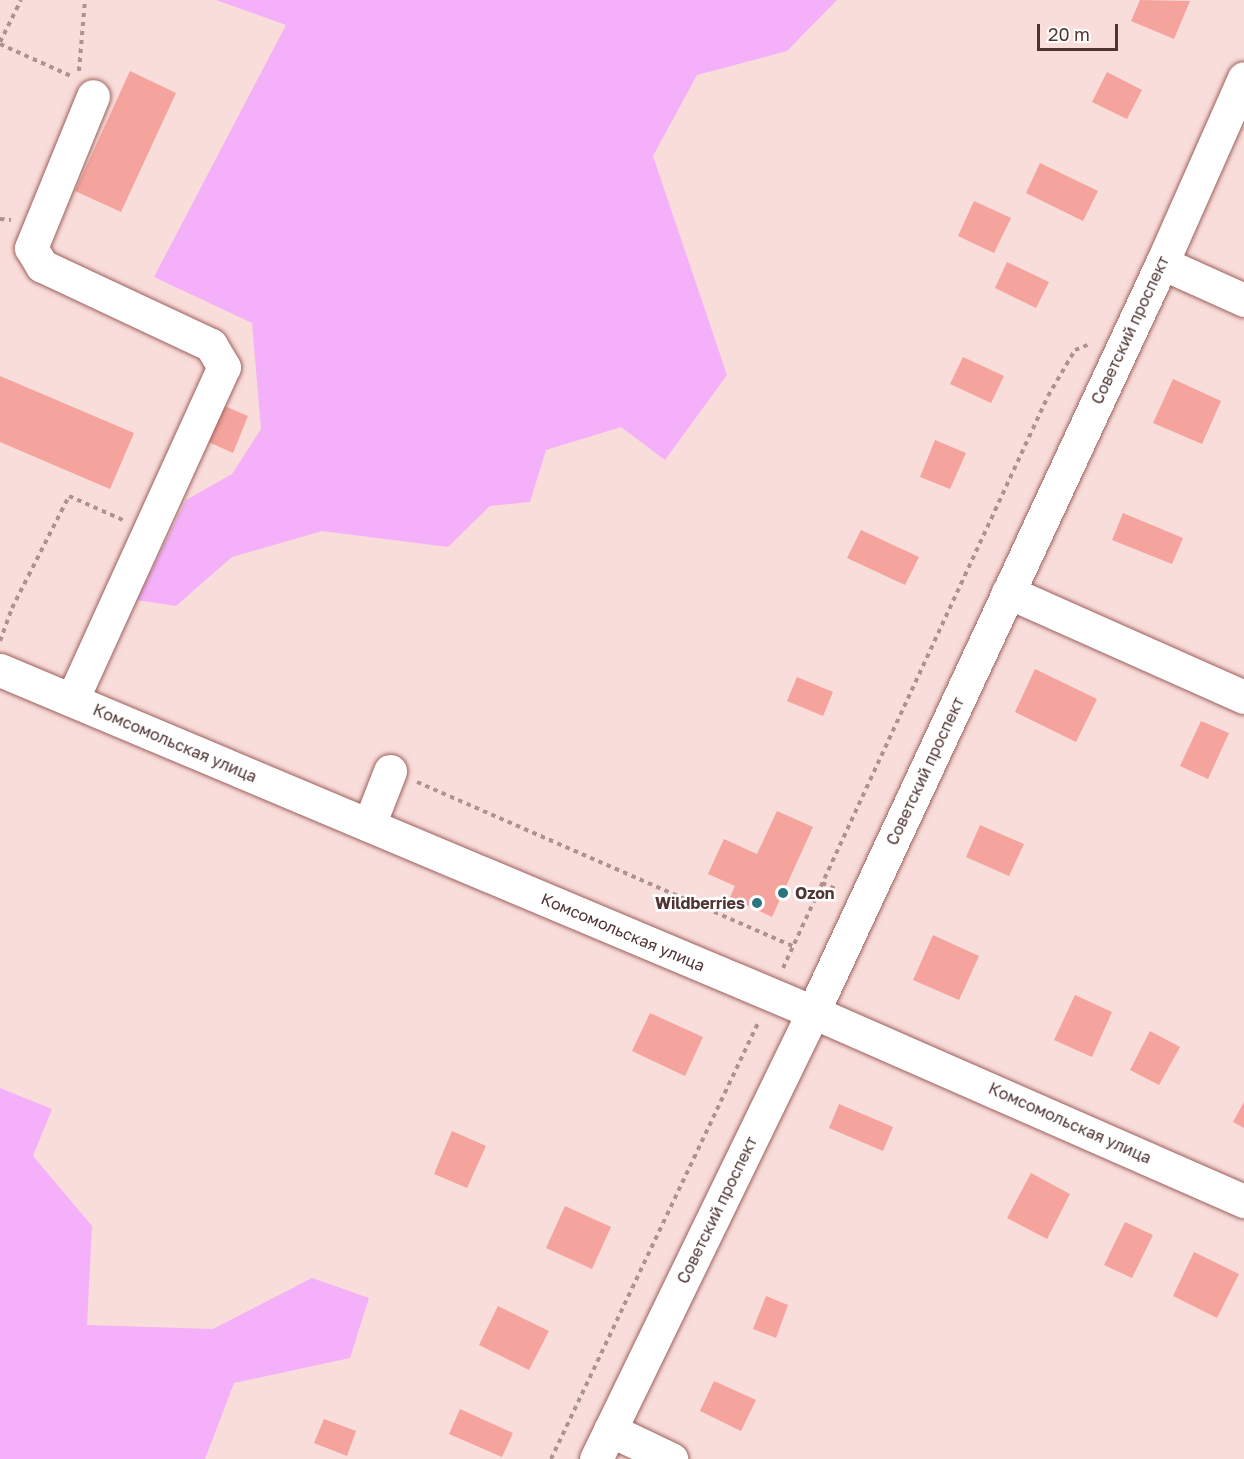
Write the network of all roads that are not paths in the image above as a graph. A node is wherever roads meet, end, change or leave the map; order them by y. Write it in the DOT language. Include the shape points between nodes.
graph roads {
  1 [pos="1244,78"];
  2 [pos="93,96"];
  3 [pos="1162,263"];
  4 [pos="1244,300"];
  5 [pos="1008,592"];
  6 [pos="0,670"];
  7 [pos="1244,697"];
  8 [pos="72,700"];
  9 [pos="390,771"];
  10 [pos="369,825"];
  11 [pos="813,1012"];
  12 [pos="1244,1201"];
  13 [pos="603,1445"];
  14 [pos="671,1459"];
  1 -- 3 [label="street, Советский проспект"];
  2 -- 8 [label="street" via="31,248 42,266 211,345 224,367"];
  3 -- 4 [label="street"];
  3 -- 5 [label="street, Советский проспект"];
  5 -- 7 [label="street"];
  5 -- 11 [label="street, Советский проспект"];
  6 -- 8 [label="street, Комсомольская улица"];
  8 -- 10 [label="street, Комсомольская улица"];
  9 -- 10 [label="street"];
  10 -- 11 [label="street, Комсомольская улица"];
  11 -- 12 [label="street, Комсомольская улица"];
  11 -- 13 [label="street, Советский проспект"];
  13 -- 14 [label="street"];
}
